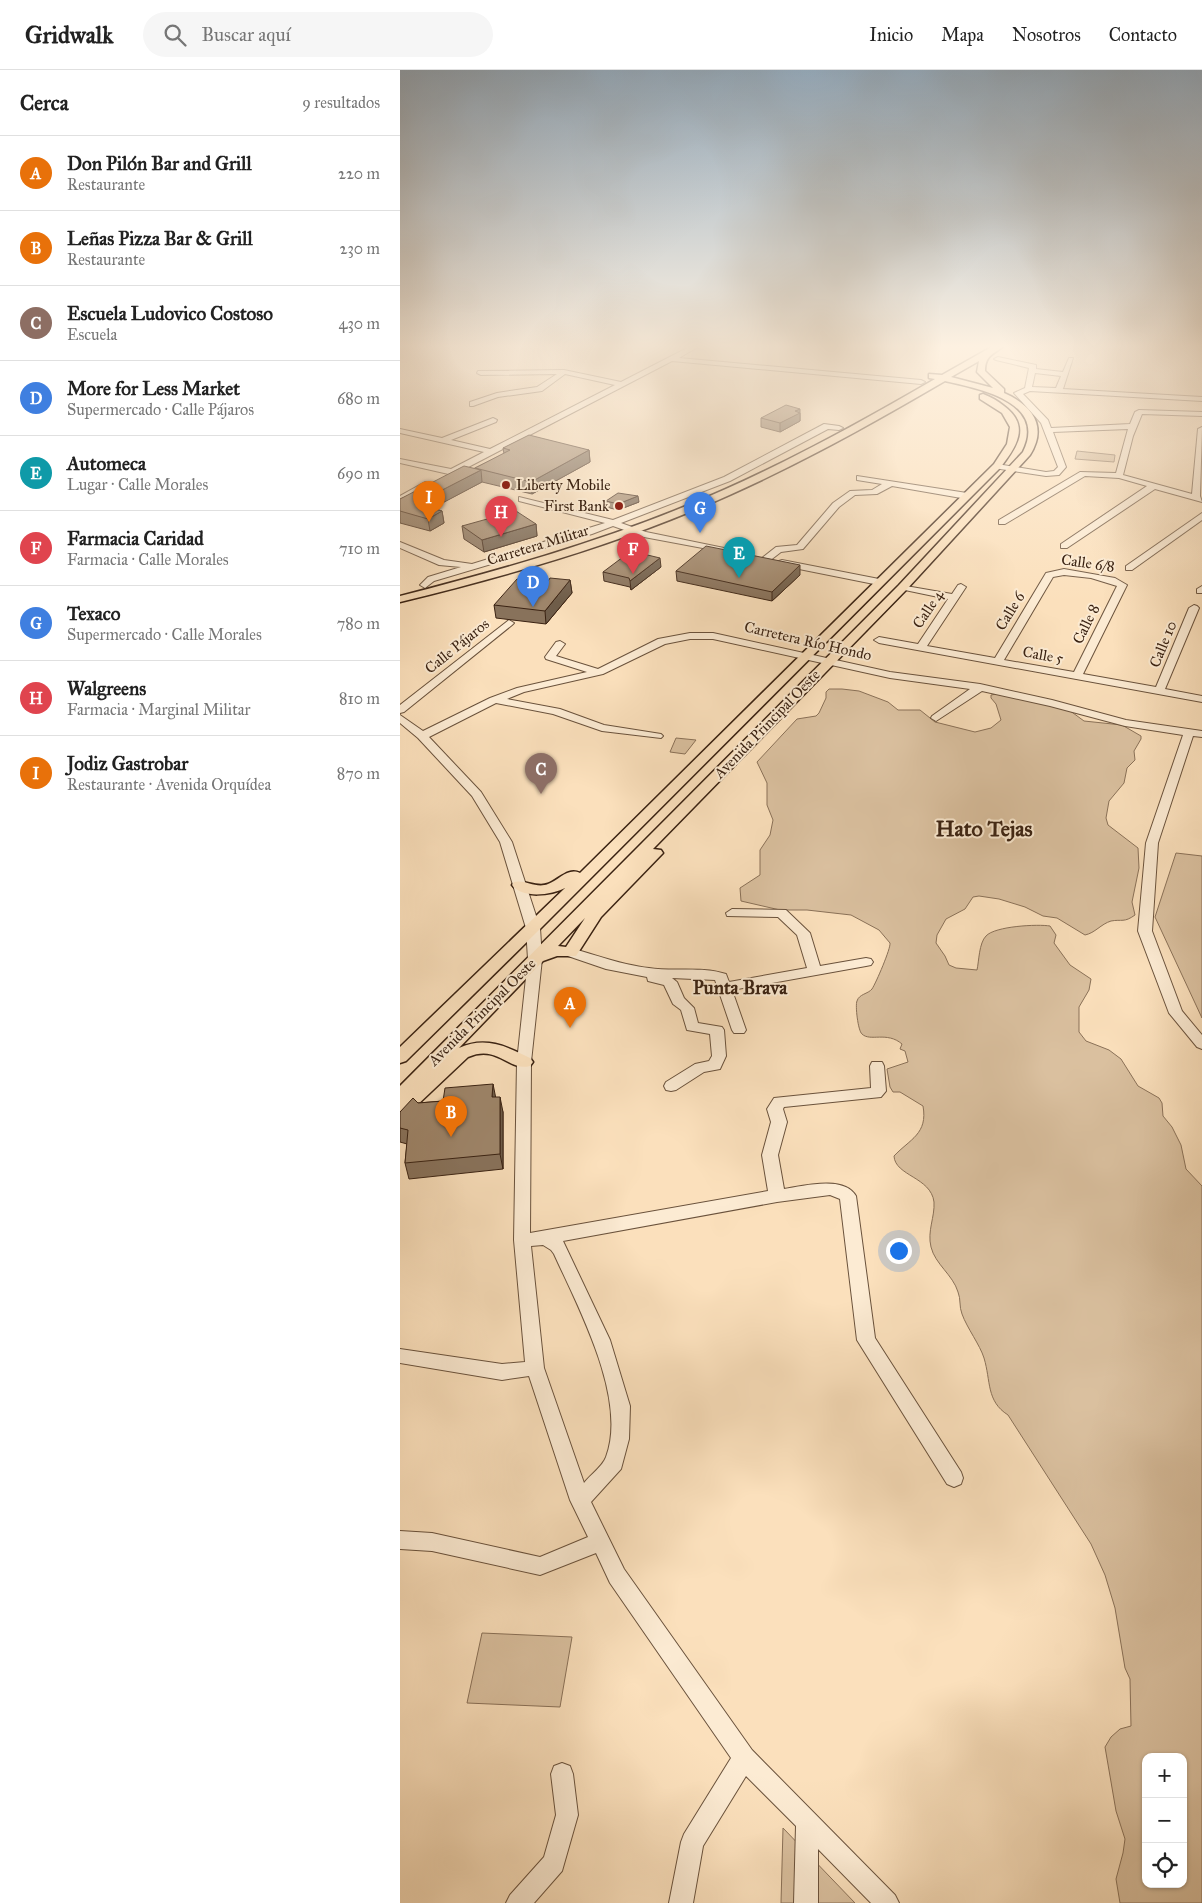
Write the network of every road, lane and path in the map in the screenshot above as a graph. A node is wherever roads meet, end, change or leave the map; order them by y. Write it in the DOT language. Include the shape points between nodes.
graph roads {
  1 [pos="1048,430"];
  2 [pos="400,431"];
  3 [pos="467,431"];
  4 [pos="533,431"];
  5 [pos="834,431"];
  6 [pos="845,431"];
  7 [pos="1016,431"];
  8 [pos="1034,431"];
  9 [pos="1131,431"];
  10 [pos="1202,431"];
  11 [pos="442,441"];
  12 [pos="492,452"];
  13 [pos="400,461"];
  14 [pos="997,466"];
  15 [pos="1014,469"];
  16 [pos="1119,476"];
  17 [pos="860,478"];
  18 [pos="436,481"];
  19 [pos="891,483"];
  20 [pos="1153,486"];
  21 [pos="967,496"];
  22 [pos="400,499"];
  23 [pos="1199,499"];
  24 [pos="522,500"];
  25 [pos="1202,516"];
  26 [pos="592,517"];
  27 [pos="1002,522"];
  28 [pos="617,524"];
  29 [pos="632,530"];
  30 [pos="589,532"];
  31 [pos="400,545"];
  32 [pos="1064,546"];
  33 [pos="728,552"];
  34 [pos="442,563"];
  35 [pos="476,566"];
  36 [pos="1129,568"];
  37 [pos="1049,575"];
  38 [pos="438,577"];
  39 [pos="879,582"];
  40 [pos="425,585"];
  41 [pos="1122,585"];
  42 [pos="903,587"];
  43 [pos="961,587"];
  44 [pos="400,592"];
  45 [pos="955,597"];
  46 [pos="400,599"];
  47 [pos="1180,606"];
  48 [pos="1198,609"];
  49 [pos="509,623"];
  50 [pos="879,640"];
  51 [pos="560,644"];
  52 [pos="921,647"];
  53 [pos="807,656"];
  54 [pos="829,661"];
  55 [pos="998,661"];
  56 [pos="599,672"];
  57 [pos="1077,676"];
  58 [pos="980,687"];
  59 [pos="1159,692"];
  60 [pos="494,700"];
  61 [pos="1202,700"];
  62 [pos="400,710"];
  63 [pos="400,718"];
  64 [pos="936,718"];
  65 [pos="400,730"];
  66 [pos="417,732"];
  67 [pos="1189,733"];
  68 [pos="1202,734"];
  69 [pos="657,736"];
  70 [pos="714,778"];
  71 [pos="611,850"];
  72 [pos="519,885"];
  73 [pos="732,913"];
  74 [pos="533,928"];
  75 [pos="570,952"];
  76 [pos="535,959"];
  77 [pos="866,962"];
  78 [pos="815,971"];
  79 [pos="650,974"];
  80 [pos="725,987"];
  81 [pos="739,1030"];
  82 [pos="1202,1044"];
  83 [pos="400,1057"];
  84 [pos="524,1062"];
  85 [pos="877,1066"];
  86 [pos="671,1086"];
  87 [pos="400,1097"];
  88 [pos="400,1108"];
  89 [pos="778,1196"];
  90 [pos="545,1238"];
  91 [pos="522,1240"];
  92 [pos="400,1356"];
  93 [pos="534,1368"];
  94 [pos="954,1478"];
  95 [pos="580,1500"];
  96 [pos="400,1540"];
  97 [pos="600,1541"];
  98 [pos="744,1758"];
  99 [pos="562,1774"];
  100 [pos="807,1822"];
  101 [pos="518,1903"];
  102 [pos="681,1903"];
  103 [pos="806,1903"];
  104 [pos="888,1903"];
  1 -- 15 [label="street" via="1062,467 1059,471 1046,474"];
  2 -- 11 [label="street"];
  3 -- 11 [label="street"];
  4 -- 12 [label="street"];
  5 -- 28 [label="main road, Carretera Militar" via="747,477"];
  6 -- 29 [label="main road, Carretera Militar" via="782,467 727,493"];
  7 -- 14 [label="main road, Avenida Principal Oeste" via="1009,452"];
  8 -- 15 [label="main road, Avenida Principal Oeste" via="1027,453"];
  9 -- 16 [label="street"];
  10 -- 23 [label="street"];
  11 -- 12 [label="street"];
  12 -- 13 [label="street" via="448,474"];
  14 -- 15 [label="street"];
  14 -- 21 [label="main road, Avenida Principal Oeste"];
  15 -- 42 [label="main road, Avenida Principal Oeste"];
  16 -- 20 [label="street"];
  16 -- 27 [label="street" via="1083,474"];
  17 -- 19 [label="street"];
  18 -- 22 [label="street"];
  19 -- 21 [label="street"];
  19 -- 39 [label="street" via="874,492 853,493 836,505 800,547 779,549 760,559"];
  20 -- 23 [label="street"];
  20 -- 32 [label="street"];
  21 -- 39 [label="main road, Avenida Principal Oeste"];
  24 -- 26 [label="street"];
  25 -- 36 [label="street"];
  26 -- 28 [label="street"];
  26 -- 30 [label="street" via="595,523"];
  28 -- 29 [label="street"];
  28 -- 30 [label="street"];
  28 -- 40 [label="main road, Carretera Militar" via="508,563"];
  29 -- 33 [label="street"];
  29 -- 46 [label="main road, Carretera Militar" via="535,562"];
  30 -- 35 [label="street"];
  31 -- 34 [label="street"];
  34 -- 35 [label="street"];
  34 -- 38 [label="street"];
  35 -- 38 [label="street"];
  37 -- 41 [label="street, Calle 6/8" via="1065,572 1115,580"];
  37 -- 55 [label="street, Calle 6"];
  38 -- 40 [label="street"];
  39 -- 53 [label="main road, Avenida Principal Oeste"];
  40 -- 44 [label="main road, Carretera Militar"];
  41 -- 57 [label="street, Calle 8"];
  42 -- 45 [label="street"];
  42 -- 54 [label="main road, Avenida Principal Oeste"];
  43 -- 45 [label="street, Calle 4"];
  45 -- 52 [label="street, Calle 4"];
  47 -- 48 [label="street"];
  48 -- 59 [label="street, Calle 10"];
  49 -- 62 [label="street, Calle Pájaros"];
  50 -- 52 [label="street, Calle 5"];
  51 -- 56 [label="street" via="550,657"];
  52 -- 55 [label="street, Calle 5"];
  53 -- 54 [label="street, Carretera Río Hondo"];
  53 -- 56 [label="street, Carretera Río Hondo" via="713,636 690,636 662,641"];
  53 -- 71 [label="main road, Avenida Principal Oeste"];
  54 -- 58 [label="street, Carretera Río Hondo" via="890,675"];
  54 -- 70 [label="main road, Avenida Principal Oeste"];
  55 -- 57 [label="street, Calle 5"];
  56 -- 60 [label="street, Carretera Río Hondo" via="521,690"];
  57 -- 59 [label="street, Calle 5"];
  58 -- 64 [label="street"];
  58 -- 67 [label="street, Carretera Río Hondo" via="1125,723"];
  59 -- 61 [label="street, Calle 5"];
  60 -- 66 [label="street, Carretera Río Hondo"];
  60 -- 69 [label="street" via="550,710 602,728"];
  63 -- 66 [label="street"];
  65 -- 66 [label="street, Carretera Río Hondo"];
  66 -- 72 [label="street" via="477,794 506,842"];
  67 -- 68 [label="street, Carretera Río Hondo"];
  67 -- 82 [label="street" via="1152,842 1145,932 1176,1013"];
  70 -- 75 [label="main road" via="684,824 596,914"];
  70 -- 76 [label="main road, Avenida Principal Oeste"];
  71 -- 72 [label="main road" via="557,888 542,891"];
  71 -- 74 [label="main road, Avenida Principal Oeste"];
  72 -- 74 [label="street"];
  73 -- 78 [label="street" via="781,913 803,932"];
  74 -- 76 [label="street"];
  74 -- 83 [label="main road, Avenida Principal Oeste"];
  75 -- 76 [label="main road" via="556,951"];
  75 -- 79 [label="street"];
  76 -- 84 [label="street"];
  76 -- 87 [label="main road, Avenida Principal Oeste"];
  77 -- 78 [label="street"];
  78 -- 80 [label="street"];
  79 -- 80 [label="street" via="714,975 721,977"];
  79 -- 86 [label="street" via="654,980 670,982 678,1001 686,1008 692,1027 717,1030 719,1056 715,1065 700,1068"];
  80 -- 81 [label="street"];
  84 -- 88 [label="main road" via="488,1046 472,1048 462,1053"];
  84 -- 91 [label="street"];
  85 -- 89 [label="street" via="879,1091 876,1093 779,1102 775,1109 779,1122 770,1155"];
  89 -- 90 [label="street"];
  89 -- 94 [label="street" via="830,1189 848,1196 866,1340"];
  90 -- 91 [label="street"];
  90 -- 95 [label="street" via="561,1251 601,1340 621,1406 620,1438 614,1463"];
  91 -- 93 [label="street"];
  92 -- 93 [label="street" via="502,1372"];
  93 -- 95 [label="street"];
  95 -- 97 [label="street"];
  96 -- 97 [label="street" via="432,1542 540,1566"];
  97 -- 98 [label="street" via="617,1576"];
  98 -- 100 [label="street"];
  98 -- 102 [label="street" via="692,1842"];
  99 -- 101 [label="street" via="567,1814 554,1862"];
  100 -- 103 [label="street"];
  100 -- 104 [label="street"];
}
